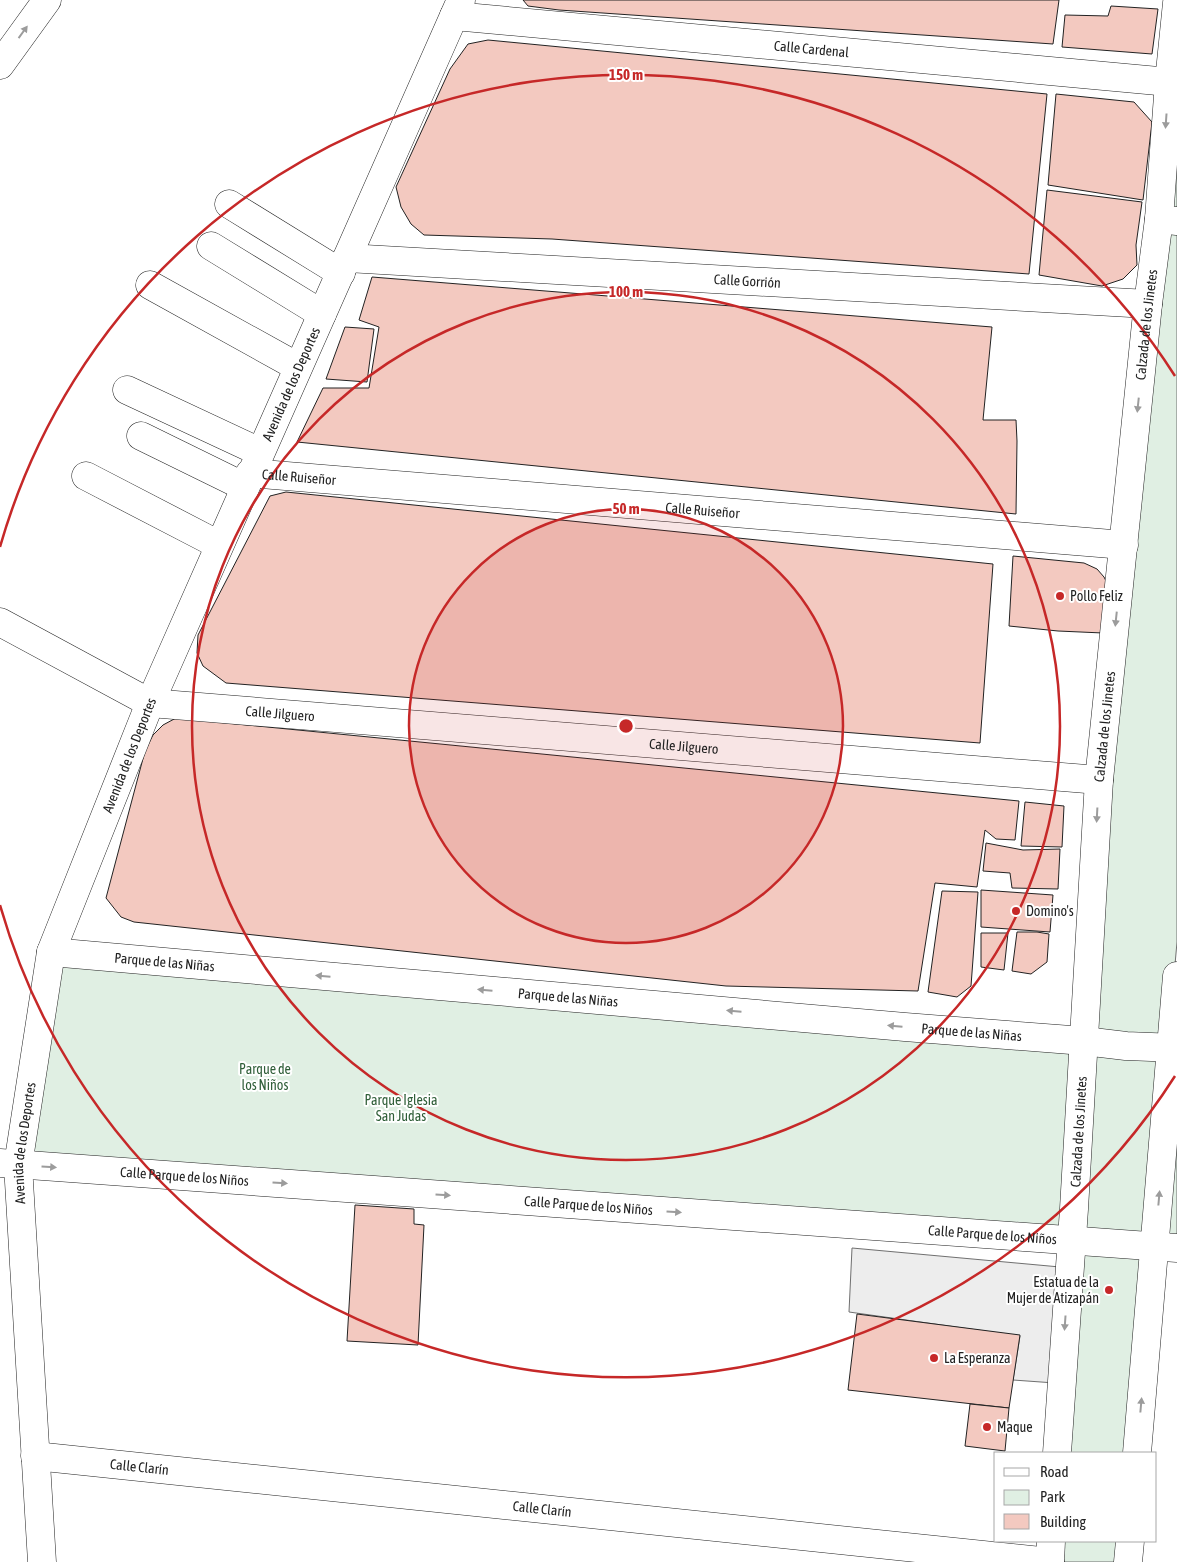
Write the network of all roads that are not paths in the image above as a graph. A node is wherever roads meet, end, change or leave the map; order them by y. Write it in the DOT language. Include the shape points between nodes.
graph roads {
  1 [pos="47,0"];
  2 [pos="1177,3"];
  3 [pos="458,8"];
  4 [pos="0,65"];
  5 [pos="1169,82"];
  6 [pos="229,204"];
  7 [pos="1168,220"];
  8 [pos="211,246"];
  9 [pos="344,266"];
  10 [pos="150,285"];
  11 [pos="1148,304"];
  12 [pos="322,314"];
  13 [pos="298,367"];
  14 [pos="127,390"];
  15 [pos="141,436"];
  16 [pos="252,471"];
  17 [pos="86,476"];
  18 [pos="219,545"];
  19 [pos="1124,545"];
  20 [pos="0,622"];
  21 [pos="150,703"];
  22 [pos="1100,780"];
  23 [pos="51,952"];
  24 [pos="1177,976"];
  25 [pos="1084,1041"];
  26 [pos="1174,1048"];
  27 [pos="9,1164"];
  28 [pos="1071,1240"];
  29 [pos="1166,1247"];
  30 [pos="1057,1452"];
  31 [pos="1137,1452"];
  32 [pos="35,1456"];
  33 [pos="1052,1542"];
  34 [pos="1130,1542"];
  35 [pos="42,1562"];
  36 [pos="1050,1562"];
  37 [pos="1128,1562"];
  4 -- 1 [label="street, one-way"];
  2 -- 5 [label="street, Calzada de los Jinetes"];
  3 -- 5 [label="street, Calle Cardenal"];
  3 -- 9 [label="street, Avenida de los Deportes"];
  5 -- 7 [label="street, Calzada de los Jinetes, one-way"];
  6 -- 9 [label="street"];
  7 -- 11 [label="street, Calzada de los Jinetes"];
  8 -- 12 [label="street"];
  9 -- 11 [label="street, Calle Gorrión"];
  9 -- 12 [label="street, Avenida de los Deportes"];
  10 -- 13 [label="street"];
  11 -- 19 [label="street, Calzada de los Jinetes, one-way"];
  12 -- 13 [label="street, Avenida de los Deportes"];
  13 -- 16 [label="street, Avenida de los Deportes"];
  14 -- 16 [label="street"];
  15 -- 16 [label="street"];
  16 -- 18 [label="street, Avenida de los Deportes"];
  16 -- 19 [label="street, Calle Ruiseñor"];
  17 -- 18 [label="street"];
  18 -- 21 [label="street, Avenida de los Deportes"];
  19 -- 22 [label="street, Calzada de los Jinetes, one-way"];
  20 -- 21 [label="street"];
  21 -- 22 [label="street, Calle Jilguero"];
  21 -- 23 [label="street, Avenida de los Deportes"];
  22 -- 25 [label="street, Calzada de los Jinetes, one-way"];
  25 -- 23 [label="street, Parque de las Niñas, one-way"];
  23 -- 27 [label="street, Avenida de los Deportes"];
  24 -- 26 [label="street"];
  25 -- 26 [label="street, Parque de las Niñas"];
  25 -- 28 [label="street, Calzada de los Jinetes"];
  29 -- 26 [label="street, one-way"];
  27 -- 28 [label="street, Calle Parque de los Niños, one-way"];
  27 -- 32 [label="street, Avenida de los Deportes"];
  28 -- 29 [label="street, Calle Parque de los Niños"];
  28 -- 30 [label="street, Calzada de los Jinetes, one-way"];
  31 -- 29 [label="street, one-way"];
  32 -- 35 [label="street, Avenida de los Deportes"];
  32 -- 36 [label="street, Calle Clarín"];
  33 -- 36 [label="street"];
  34 -- 37 [label="street"];
}
